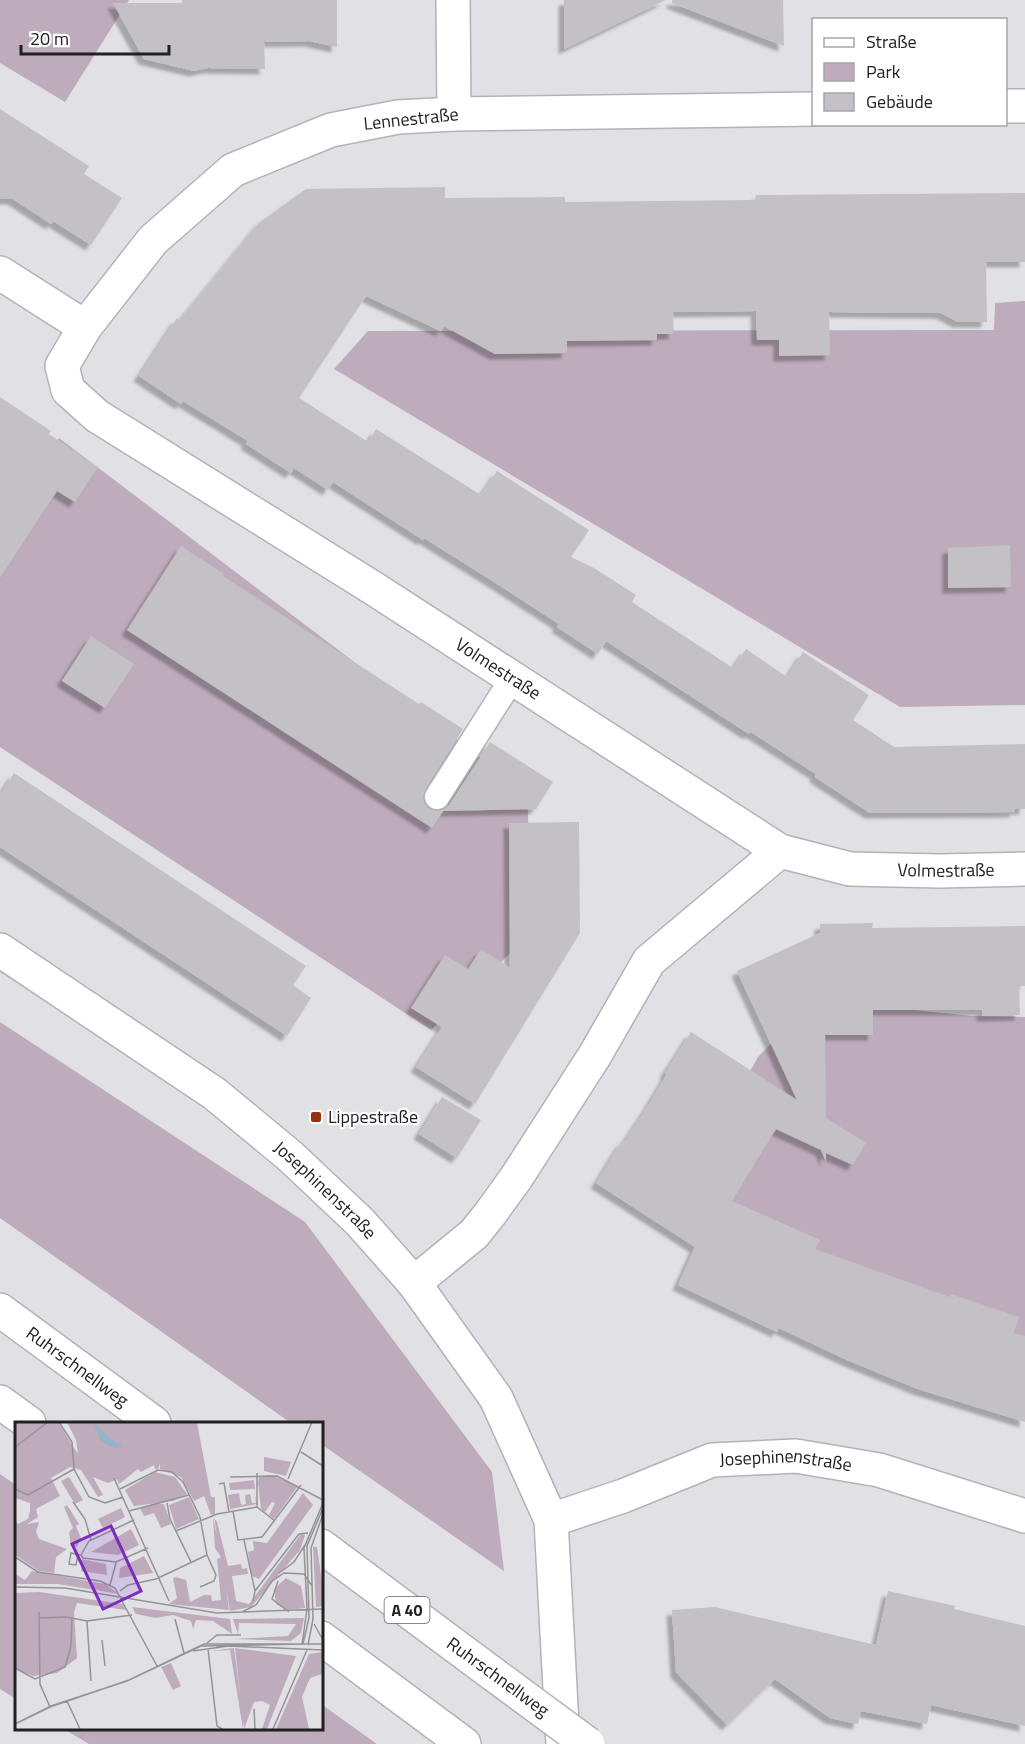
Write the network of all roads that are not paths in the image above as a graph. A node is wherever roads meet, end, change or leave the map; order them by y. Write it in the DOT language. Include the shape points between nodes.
graph roads {
  1 [pos="453,0"];
  2 [pos="1007,106"];
  3 [pos="1025,106"];
  4 [pos="812,109"];
  5 [pos="454,114"];
  6 [pos="4,285"];
  7 [pos="85,327"];
  8 [pos="512,679"];
  9 [pos="437,797"];
  10 [pos="780,851"];
  11 [pos="1025,869"];
  12 [pos="0,950"];
  13 [pos="414,1283"];
  14 [pos="0,1310"];
  15 [pos="0,1402"];
  16 [pos="28,1422"];
  17 [pos="153,1422"];
  18 [pos="1025,1516"];
  19 [pos="551,1520"];
  20 [pos="322,1547"];
  21 [pos="322,1639"];
  22 [pos="464,1744"];
  23 [pos="563,1744"];
  24 [pos="588,1744"];
  1 -- 5 [label="main road"];
  2 -- 3 [label="main road"];
  4 -- 5 [label="main road, Lennestraße"];
  5 -- 7 [label="main road, Lennestraße" via="398,117 331,130 233,170 153,240"];
  6 -- 7 [label="main road"];
  7 -- 8 [label="main road, Volmestraße" via="62,366 68,390 97,416"];
  8 -- 9 [label="lane"];
  8 -- 10 [label="main road, Volmestraße"];
  10 -- 11 [label="main road, Volmestraße" via="850,869"];
  10 -- 13 [label="main road" via="649,961 595,1055 490,1215 474,1234"];
  12 -- 13 [label="main road, Josephinenstraße" via="215,1094 290,1156 360,1222"];
  13 -- 19 [label="main road, Josephinenstraße" via="496,1398"];
  14 -- 17 [label="main road, Ruhrschnellweg"];
  15 -- 16 [label="main road"];
  18 -- 19 [label="main road, Josephinenstraße" via="879,1470 796,1456 712,1460"];
  19 -- 23 [label="main road, Josephinenstraße"];
  20 -- 24 [label="main road, Ruhrschnellweg / A 40, bridge"];
  21 -- 22 [label="main road"];
}
